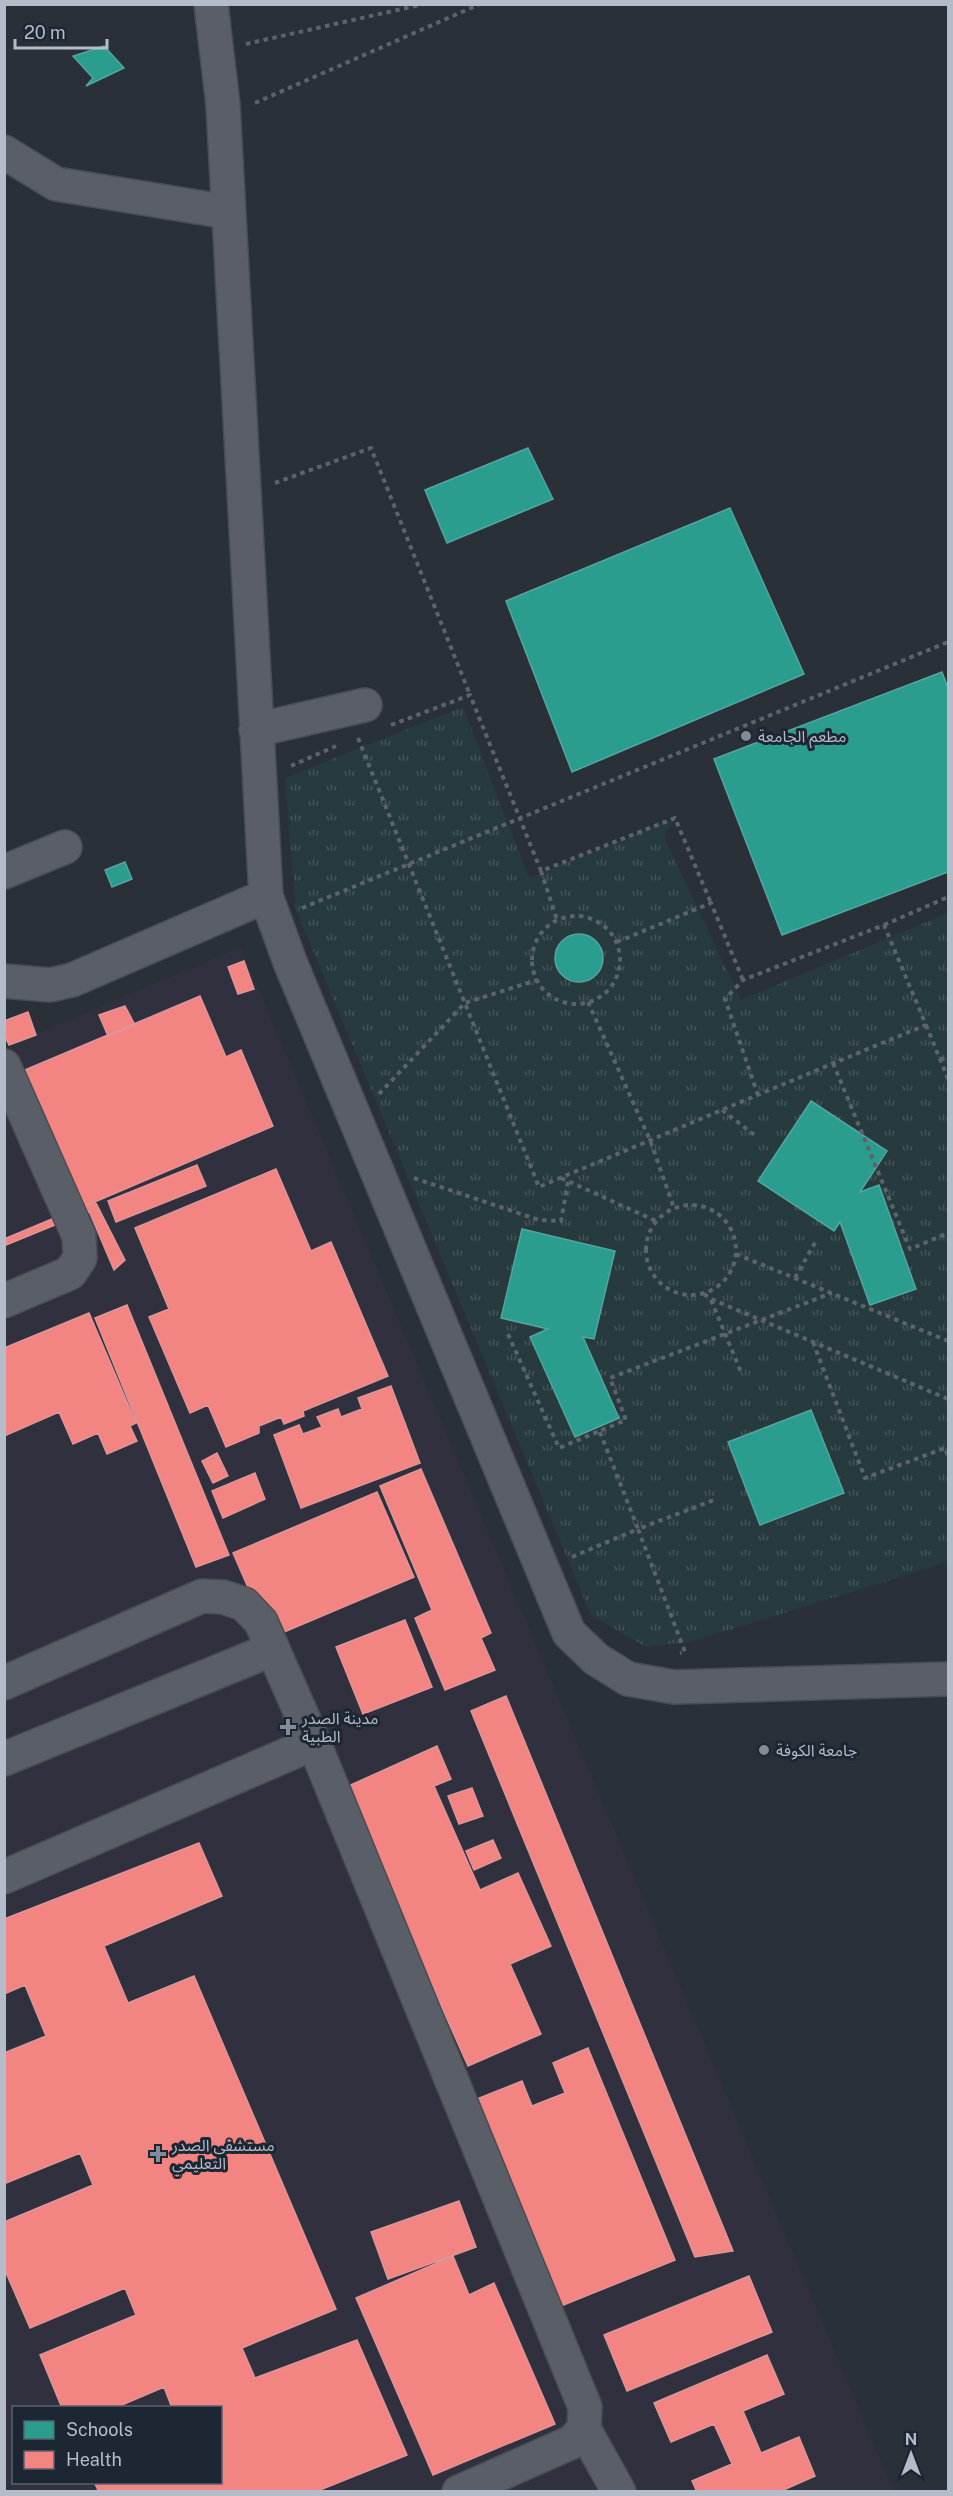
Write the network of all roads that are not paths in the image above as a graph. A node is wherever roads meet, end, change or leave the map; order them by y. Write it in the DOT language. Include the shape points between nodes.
graph roads {
  1 [pos="211,4"];
  2 [pos="4,152"];
  3 [pos="228,212"];
  4 [pos="371,722"];
  5 [pos="256,730"];
  6 [pos="65,848"];
  7 [pos="4,872"];
  8 [pos="266,896"];
  9 [pos="4,981"];
  10 [pos="4,1066"];
  11 [pos="4,1300"];
  12 [pos="273,1649"];
  13 [pos="948,1679"];
  14 [pos="4,1683"];
  15 [pos="314,1743"];
  16 [pos="4,1759"];
  17 [pos="4,1877"];
  18 [pos="584,2429"];
  19 [pos="459,2492"];
  20 [pos="619,2492"];
  1 -- 3 [label="lane" via="223,105"];
  2 -- 3 [label="lane" via="56,184"];
  3 -- 5 [label="lane"];
  4 -- 5 [label="lane"];
  5 -- 8 [label="lane"];
  6 -- 7 [label="lane"];
  8 -- 9 [label="lane" via="72,980 50,985"];
  8 -- 13 [label="lane" via="569,1634 596,1659 628,1679 674,1687"];
  10 -- 11 [label="lane" via="79,1236 80,1258 70,1273"];
  12 -- 14 [label="lane" via="261,1622 244,1604 202,1596"];
  12 -- 15 [label="lane"];
  12 -- 16 [label="lane"];
  15 -- 17 [label="lane"];
  15 -- 18 [label="lane" via="576,2381 585,2407"];
  18 -- 19 [label="lane" via="572,2442"];
  18 -- 20 [label="lane"];
}
